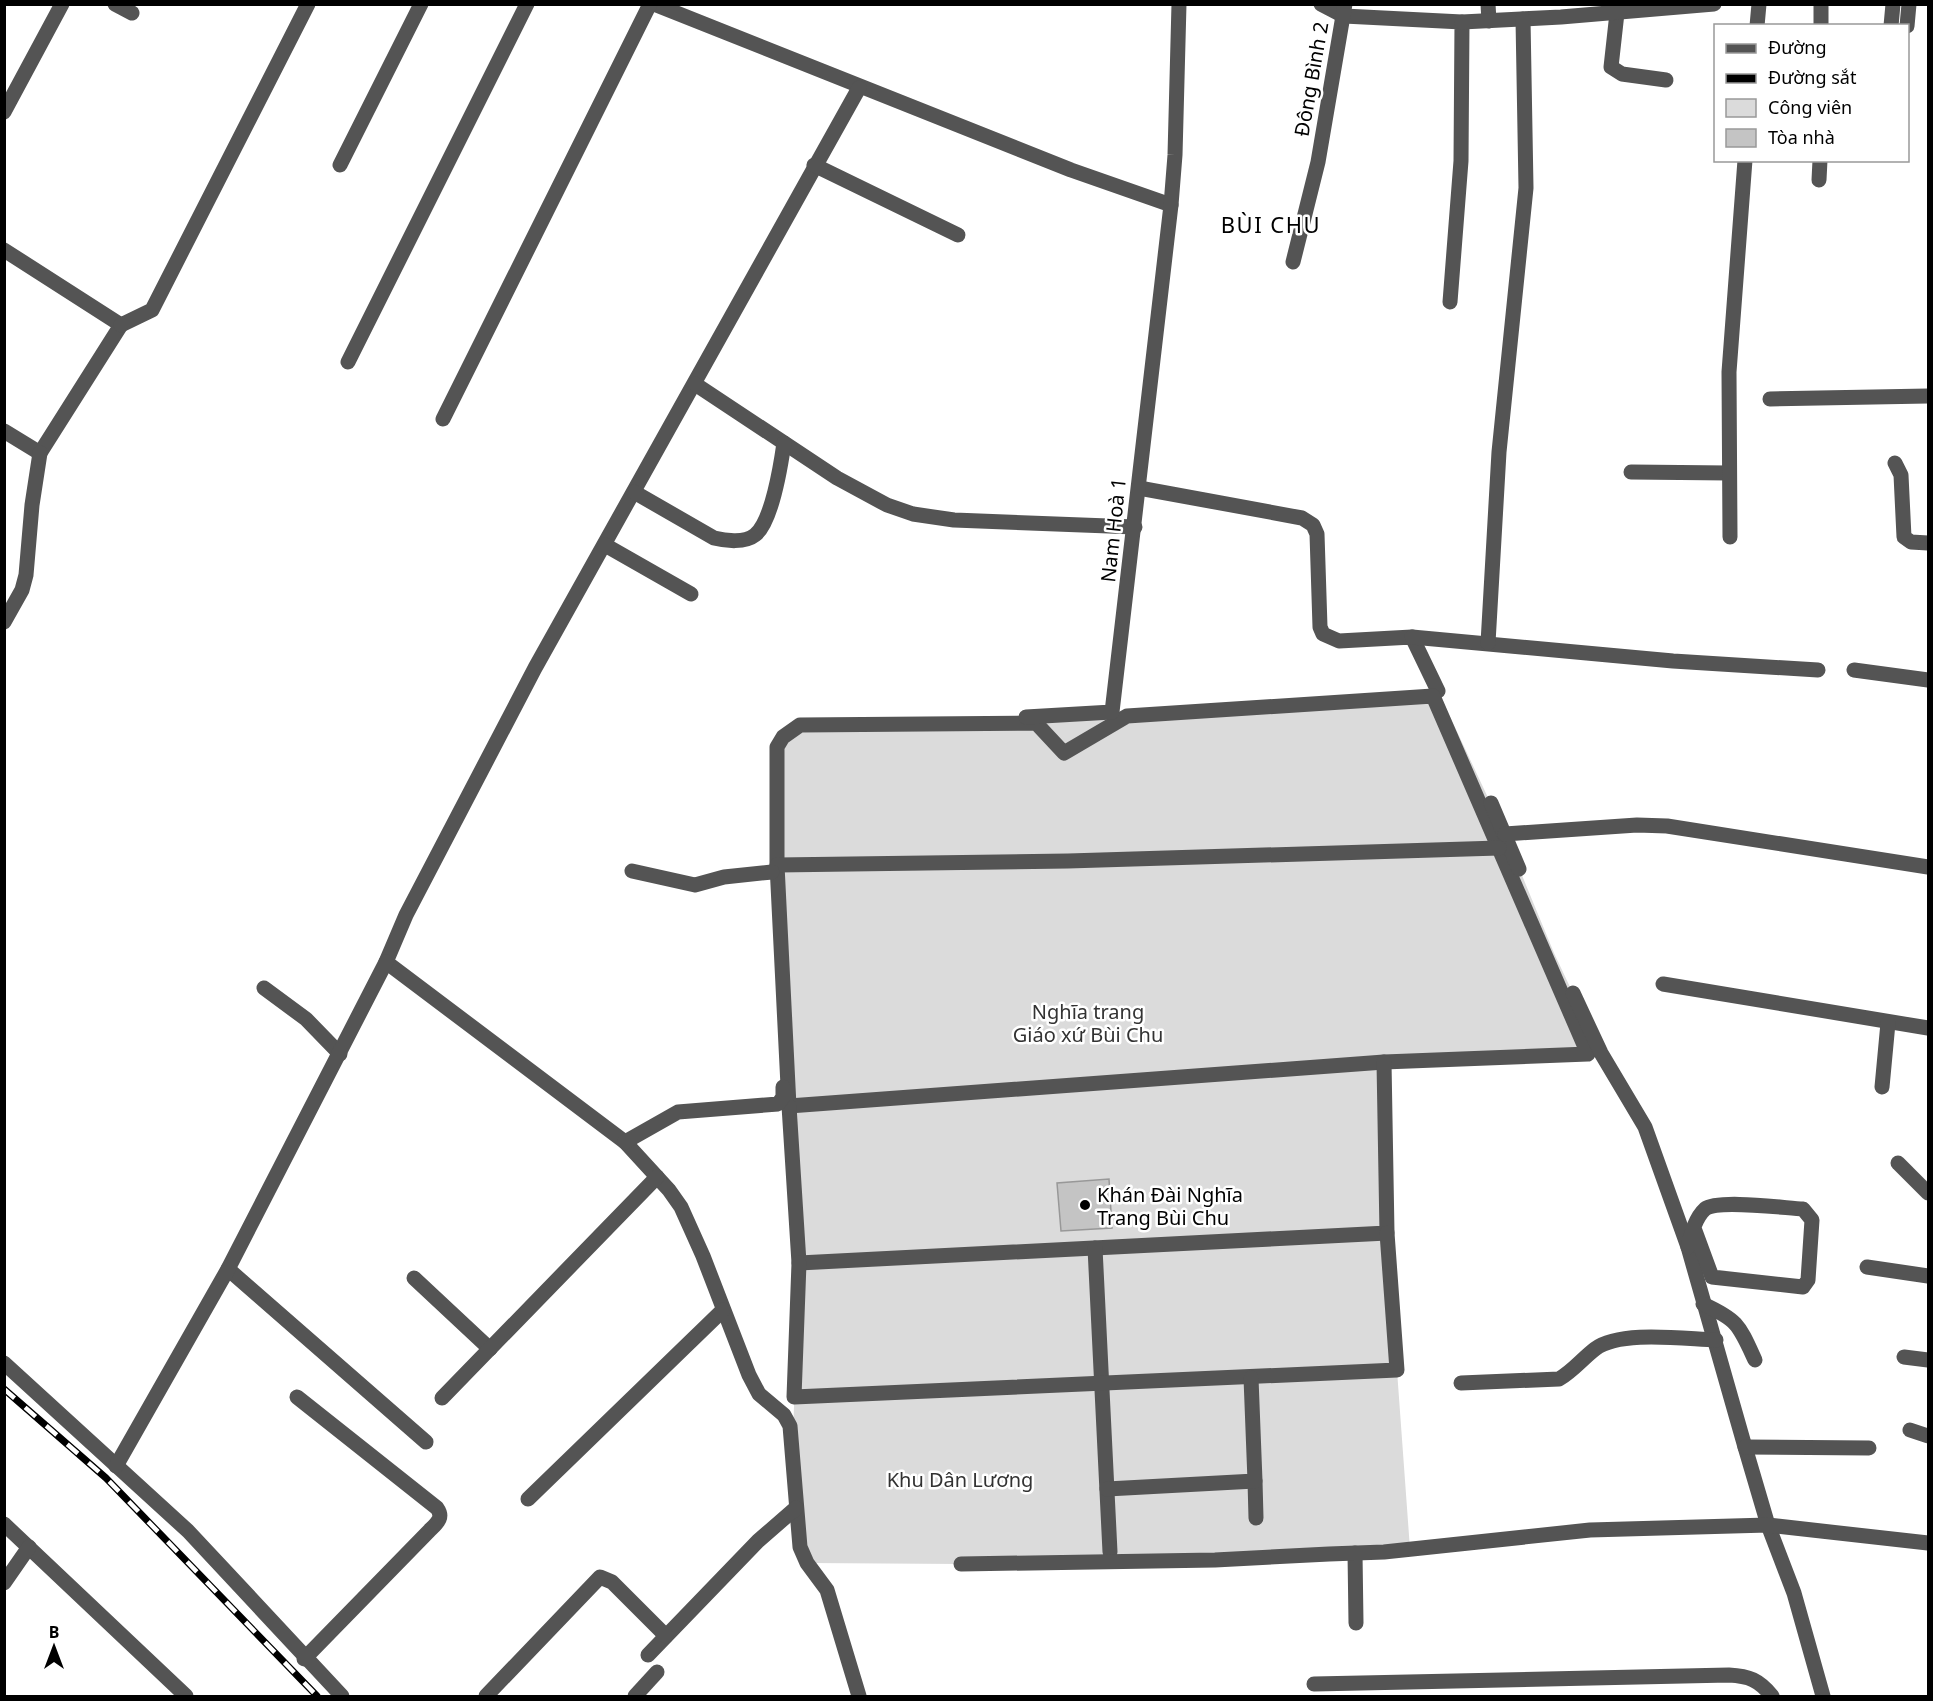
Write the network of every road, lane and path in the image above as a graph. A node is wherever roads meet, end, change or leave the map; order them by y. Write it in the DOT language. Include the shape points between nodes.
graph roads {
  1 [pos="62,4"];
  2 [pos="115,4"];
  3 [pos="308,4"];
  4 [pos="422,4"];
  5 [pos="527,4"];
  6 [pos="652,4"];
  7 [pos="1179,4"];
  8 [pos="1321,4"];
  9 [pos="1488,4"];
  10 [pos="1759,4"];
  11 [pos="1821,4"];
  12 [pos="1893,4"];
  13 [pos="1909,4"];
  14 [pos="1712,5"];
  15 [pos="1344,10"];
  16 [pos="1617,12"];
  17 [pos="132,13"];
  18 [pos="1523,19"];
  19 [pos="1489,21"];
  20 [pos="1462,22"];
  21 [pos="1757,24"];
  22 [pos="1821,24"];
  23 [pos="1891,24"];
  24 [pos="1907,24"];
  25 [pos="1666,80"];
  26 [pos="859,88"];
  27 [pos="4,112"];
  28 [pos="1744,162"];
  29 [pos="1820,162"];
  30 [pos="340,165"];
  31 [pos="814,165"];
  32 [pos="1819,180"];
  33 [pos="1171,205"];
  34 [pos="958,235"];
  35 [pos="4,250"];
  36 [pos="1293,262"];
  37 [pos="1450,302"];
  38 [pos="121,325"];
  39 [pos="348,362"];
  40 [pos="695,384"];
  41 [pos="1929,396"];
  42 [pos="1770,399"];
  43 [pos="443,419"];
  44 [pos="4,431"];
  45 [pos="784,443"];
  46 [pos="40,453"];
  47 [pos="1895,463"];
  48 [pos="1631,472"];
  49 [pos="1729,473"];
  50 [pos="1139,488"];
  51 [pos="634,492"];
  52 [pos="1135,526"];
  53 [pos="1730,537"];
  54 [pos="1929,543"];
  55 [pos="604,545"];
  56 [pos="691,594"];
  57 [pos="4,622"];
  58 [pos="1412,637"];
  59 [pos="1488,643"];
  60 [pos="1818,670"];
  61 [pos="1854,670"];
  62 [pos="1929,680"];
  63 [pos="1438,691"];
  64 [pos="1112,712"];
  65 [pos="1502,841"];
  66 [pos="1929,867"];
  67 [pos="775,868"];
  68 [pos="632,871"];
  69 [pos="386,962"];
  70 [pos="1663,984"];
  71 [pos="264,988"];
  72 [pos="1888,1023"];
  73 [pos="1929,1028"];
  74 [pos="340,1054"];
  75 [pos="1384,1062"];
  76 [pos="1882,1087"];
  77 [pos="789,1106"];
  78 [pos="625,1142"];
  79 [pos="1898,1163"];
  80 [pos="657,1177"];
  81 [pos="1929,1193"];
  82 [pos="1694,1228"];
  83 [pos="1387,1233"];
  84 [pos="1688,1247"];
  85 [pos="1095,1248"];
  86 [pos="799,1263"];
  87 [pos="1867,1267"];
  88 [pos="228,1269"];
  89 [pos="1929,1276"];
  90 [pos="414,1278"];
  91 [pos="1702,1304"];
  92 [pos="723,1310"];
  93 [pos="1716,1340"];
  94 [pos="490,1349"];
  95 [pos="1904,1357"];
  96 [pos="1755,1360"];
  97 [pos="1929,1360"];
  98 [pos="4,1363"];
  99 [pos="1251,1377"];
  100 [pos="1461,1383"];
  101 [pos="1102,1385"];
  102 [pos="297,1397"];
  103 [pos="442,1398"];
  104 [pos="1910,1430"];
  105 [pos="1929,1436"];
  106 [pos="426,1442"];
  107 [pos="1745,1447"];
  108 [pos="1869,1448"];
  109 [pos="116,1466"];
  110 [pos="1255,1481"];
  111 [pos="1107,1489"];
  112 [pos="528,1499"];
  113 [pos="796,1508"];
  114 [pos="1256,1518"];
  115 [pos="4,1524"];
  116 [pos="1768,1525"];
  117 [pos="1929,1543"];
  118 [pos="29,1547"];
  119 [pos="1110,1552"];
  120 [pos="1355,1553"];
  121 [pos="961,1564"];
  122 [pos="4,1583"];
  123 [pos="1356,1623"];
  124 [pos="666,1636"];
  125 [pos="648,1655"];
  126 [pos="304,1659"];
  127 [pos="657,1672"];
  128 [pos="1314,1684"];
  129 [pos="186,1696"];
  130 [pos="342,1696"];
  131 [pos="486,1696"];
  132 [pos="635,1696"];
  133 [pos="859,1696"];
  134 [pos="1772,1696"];
  135 [pos="1823,1696"];
  1 -- 27 [label="street"];
  2 -- 17 [label="street"];
  3 -- 38 [label="street" via="152,310"];
  4 -- 30 [label="street"];
  5 -- 39 [label="street"];
  6 -- 26 [label="street"];
  6 -- 43 [label="street"];
  7 -- 33 [label="street, Nam Hoà 1"];
  8 -- 15 [label="street"];
  9 -- 19 [label="street"];
  10 -- 21 [label="street"];
  11 -- 22 [label="street"];
  12 -- 23 [label="street"];
  13 -- 24 [label="street"];
  14 -- 16 [label="street"];
  15 -- 20 [label="street"];
  15 -- 36 [label="street, Đông Bình 2" via="1318,162"];
  16 -- 18 [label="street"];
  16 -- 25 [label="street" via="1611,67 1622,74"];
  18 -- 19 [label="street"];
  18 -- 59 [label="street" via="1526,188 1499,452"];
  19 -- 20 [label="street"];
  20 -- 37 [label="street" via="1461,161"];
  26 -- 31 [label="street"];
  26 -- 33 [label="street" via="1071,171"];
  28 -- 49 [label="street" via="1729,372"];
  29 -- 32 [label="street"];
  31 -- 34 [label="street"];
  31 -- 40 [label="street"];
  33 -- 50 [label="street, Nam Hoà 1"];
  35 -- 38 [label="street"];
  38 -- 46 [label="street"];
  40 -- 45 [label="street"];
  40 -- 51 [label="street"];
  41 -- 42 [label="street"];
  44 -- 46 [label="street"];
  45 -- 51 [label="street" via="766,516 757,534 750,538 714,538"];
  45 -- 52 [label="street" via="837,478 913,514 954,520"];
  46 -- 57 [label="street" via="26,575"];
  47 -- 54 [label="street" via="1901,475 1904,537 1911,542"];
  48 -- 49 [label="street"];
  49 -- 53 [label="street"];
  50 -- 52 [label="street, Nam Hoà 1"];
  50 -- 58 [label="street" via="1309,521 1317,534 1323,634 1339,640"];
  51 -- 55 [label="street"];
  52 -- 64 [label="street, Nam Hoà 1"];
  55 -- 56 [label="street"];
  55 -- 69 [label="street" via="535,668 406,915"];
  58 -- 59 [label="street"];
  58 -- 63 [label="street"];
  59 -- 60 [label="street"];
  61 -- 62 [label="street"];
  63 -- 64 [label="street"];
  63 -- 65 [label="street"];
  64 -- 67 [label="street" via="798,722 786,728 773,744 770,772"];
  65 -- 66 [label="street" via="1637,825 1667,826"];
  65 -- 67 [label="street" via="1068,861"];
  65 -- 67 [label="street" via="1433,696 1127,716 1064,753 1036,723 800,725 783,737 777,747"];
  65 -- 75 [label="street" via="1588,1054"];
  65 -- 84 [label="street" via="1601,1053 1645,1127"];
  67 -- 68 [label="street" via="695,885"];
  67 -- 77 [label="street"];
  67 -- 78 [label="street" via="784,1084 781,1102 771,1106 678,1112"];
  69 -- 74 [label="street"];
  69 -- 78 [label="street"];
  70 -- 72 [label="street"];
  71 -- 74 [label="street" via="306,1019"];
  72 -- 73 [label="street"];
  72 -- 76 [label="street"];
  74 -- 88 [label="street"];
  75 -- 77 [label="street"];
  75 -- 83 [label="street"];
  77 -- 86 [label="street"];
  78 -- 80 [label="street"];
  79 -- 81 [label="street"];
  80 -- 92 [label="street" via="681,1207"];
  80 -- 94 [label="street"];
  82 -- 82 [label="street" via="1702,1212 1714,1204 1807,1211 1812,1220 1806,1284 1803,1287 1712,1277"];
  82 -- 84 [label="street"];
  83 -- 85 [label="street"];
  83 -- 99 [label="street" via="1397,1370"];
  84 -- 91 [label="street"];
  85 -- 86 [label="street"];
  85 -- 101 [label="street"];
  86 -- 101 [label="street" via="794,1397"];
  87 -- 89 [label="street"];
  88 -- 106 [label="street"];
  88 -- 109 [label="street"];
  90 -- 94 [label="street"];
  91 -- 93 [label="street"];
  91 -- 96 [label="street" via="1729,1316 1740,1327"];
  92 -- 112 [label="street"];
  92 -- 113 [label="street" via="759,1394 784,1415 790,1426"];
  93 -- 100 [label="street" via="1624,1338 1595,1349 1559,1379"];
  93 -- 107 [label="street"];
  94 -- 103 [label="street"];
  95 -- 97 [label="street"];
  98 -- 109 [label="street"];
  99 -- 101 [label="street"];
  99 -- 110 [label="street"];
  101 -- 111 [label="street"];
  102 -- 126 [label="street" via="441,1514"];
  104 -- 105 [label="street"];
  107 -- 108 [label="street"];
  107 -- 116 [label="street"];
  109 -- 126 [label="street" via="188,1531"];
  110 -- 111 [label="street"];
  110 -- 114 [label="street"];
  111 -- 119 [label="street"];
  113 -- 124 [label="street" via="758,1541"];
  113 -- 133 [label="street" via="800,1547 827,1590"];
  115 -- 118 [label="street"];
  116 -- 117 [label="street"];
  116 -- 120 [label="street" via="1590,1530"];
  116 -- 135 [label="street" via="1794,1593"];
  118 -- 122 [label="street"];
  118 -- 129 [label="street"];
  120 -- 121 [label="street" via="1215,1560"];
  120 -- 123 [label="street"];
  124 -- 125 [label="street"];
  124 -- 131 [label="street" via="612,1582 600,1577"];
  126 -- 130 [label="street"];
  127 -- 132 [label="street"];
  128 -- 134 [label="street" via="1729,1675 1748,1676"];
}
